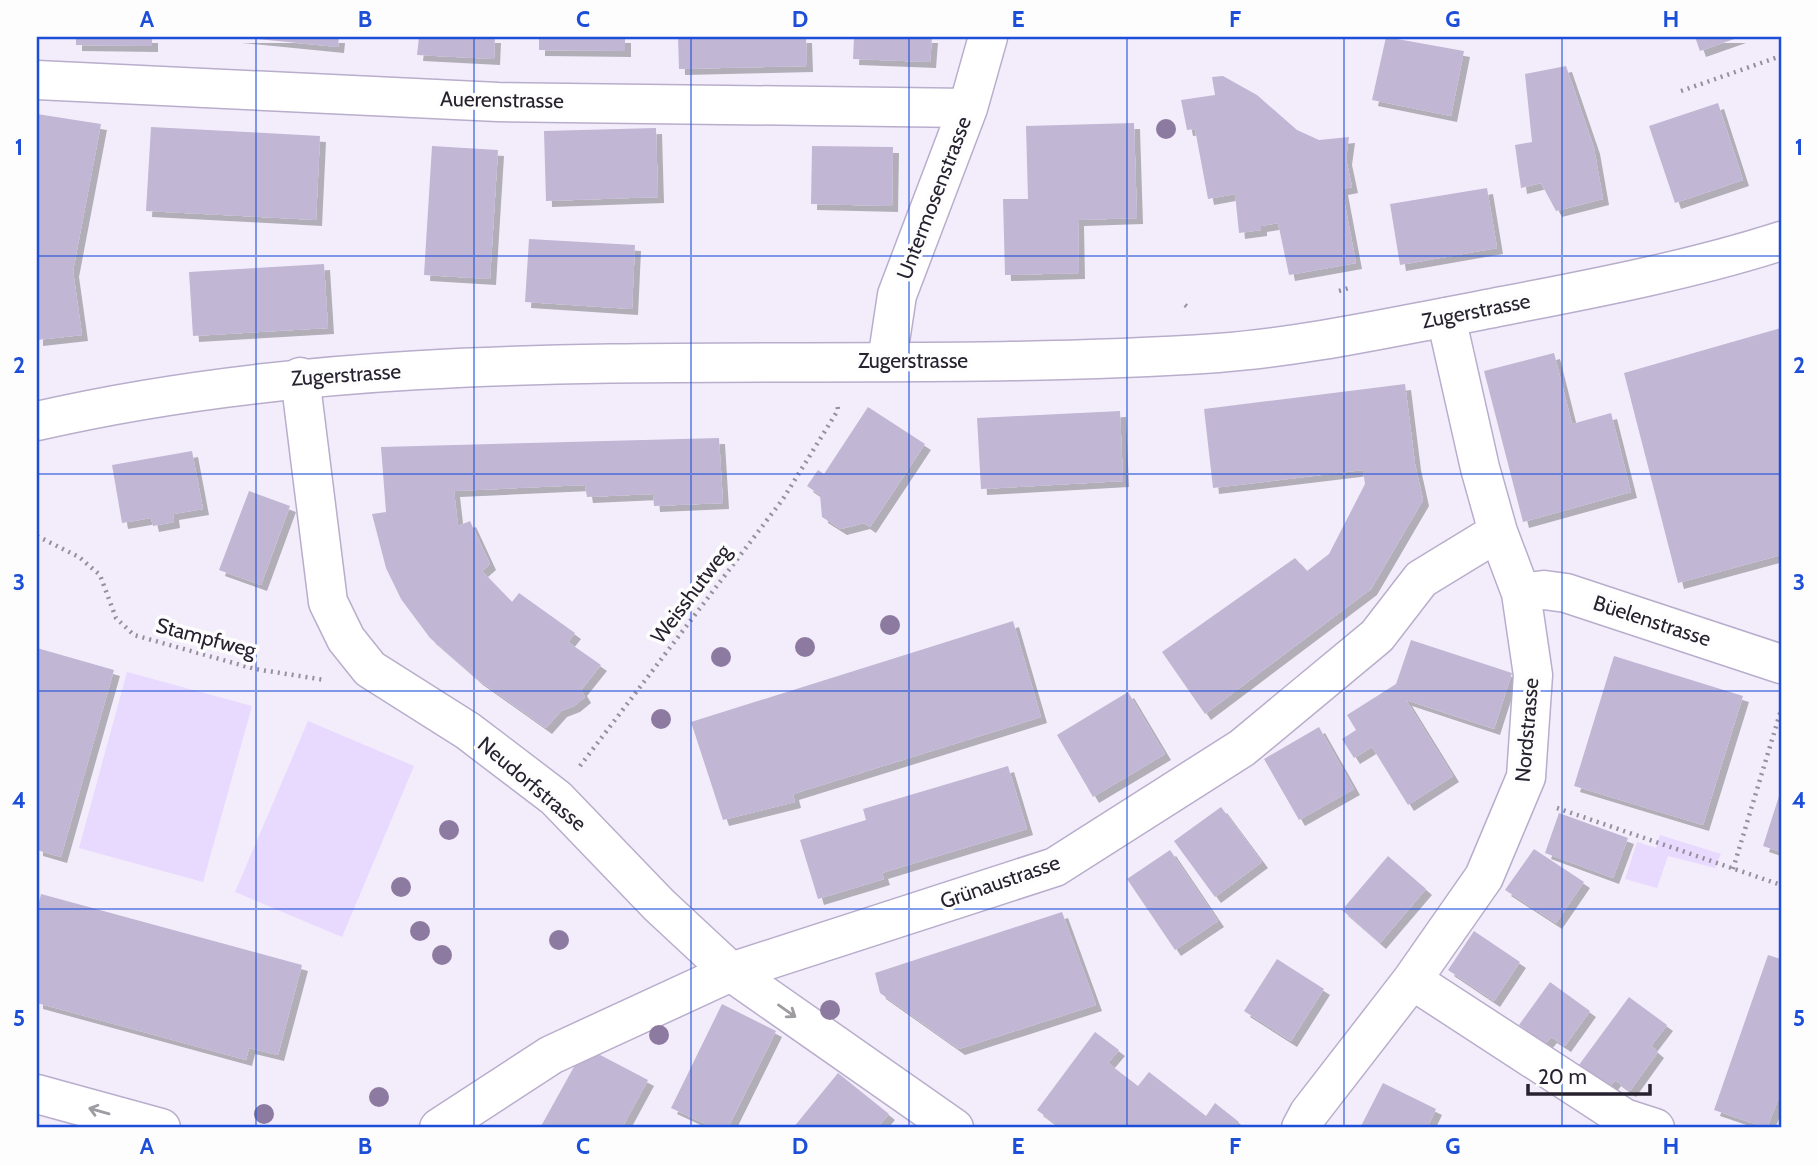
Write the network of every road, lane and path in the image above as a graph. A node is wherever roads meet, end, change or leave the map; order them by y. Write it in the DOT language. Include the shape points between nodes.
graph roads {
  1 [pos="988,37"];
  2 [pos="1781,56"];
  3 [pos="37,80"];
  4 [pos="1681,91"];
  5 [pos="968,108"];
  6 [pos="1781,241"];
  7 [pos="1352,287"];
  8 [pos="1339,291"];
  9 [pos="1446,317"];
  10 [pos="887,361"];
  11 [pos="300,377"];
  12 [pos="837,402"];
  13 [pos="37,421"];
  14 [pos="1499,532"];
  15 [pos="37,537"];
  16 [pos="1521,593"];
  17 [pos="1781,664"];
  18 [pos="370,669"];
  19 [pos="1781,710"];
  20 [pos="1521,795"];
  21 [pos="556,798"];
  22 [pos="1733,869"];
  23 [pos="1781,885"];
  24 [pos="731,972"];
  25 [pos="1412,980"];
  26 [pos="37,1094"];
  27 [pos="161,1128"];
  28 [pos="439,1128"];
  29 [pos="954,1128"];
  30 [pos="1301,1128"];
  31 [pos="1655,1128"];
  1 -- 5 [label="street, Untermosenstrasse"];
  2 -- 4 [label="path"];
  3 -- 5 [label="street, Auerenstrasse" via="498,102"];
  5 -- 10 [label="street, Untermosenstrasse" via="897,295"];
  6 -- 9 [label="street, Zugerstrasse" via="1652,275"];
  7 -- 8 [label="path"];
  9 -- 10 [label="street, Zugerstrasse" via="1223,353"];
  9 -- 14 [label="street, Nordstrasse"];
  10 -- 11 [label="street, Zugerstrasse" via="454,368"];
  11 -- 13 [label="street, Zugerstrasse" via="106,405"];
  11 -- 18 [label="street, Neudorfstrasse" via="328,602 346,639"];
  12 -- 21 [label="path, Weisshutweg" via="838,410 783,499"];
  14 -- 16 [label="street, Nordstrasse"];
  14 -- 24 [label="street, Grünaustrasse" via="1421,579 1377,636 1242,748 1055,867"];
  15 -- 18 [label="path, Stampfweg" via="79,558 100,575 116,618 134,635 255,669 331,681"];
  16 -- 17 [label="street, Büelenstrasse" via="1566,593"];
  16 -- 20 [label="street, Nordstrasse" via="1533,675"];
  18 -- 21 [label="street, Neudorfstrasse" via="468,731"];
  19 -- 22 [label="path"];
  20 -- 22 [label="path"];
  20 -- 25 [label="street, Nordstrasse" via="1484,877"];
  21 -- 24 [label="street, Neudorfstrasse"];
  22 -- 23 [label="path"];
  24 -- 28 [label="street, Grünaustrasse" via="551,1055"];
  24 -- 29 [label="street, Neudorfstrasse, one-way"];
  25 -- 30 [label="street, Nordstrasse"];
  25 -- 31 [label="street" via="1623,1118"];
  27 -- 26 [label="street, one-way"];
}
